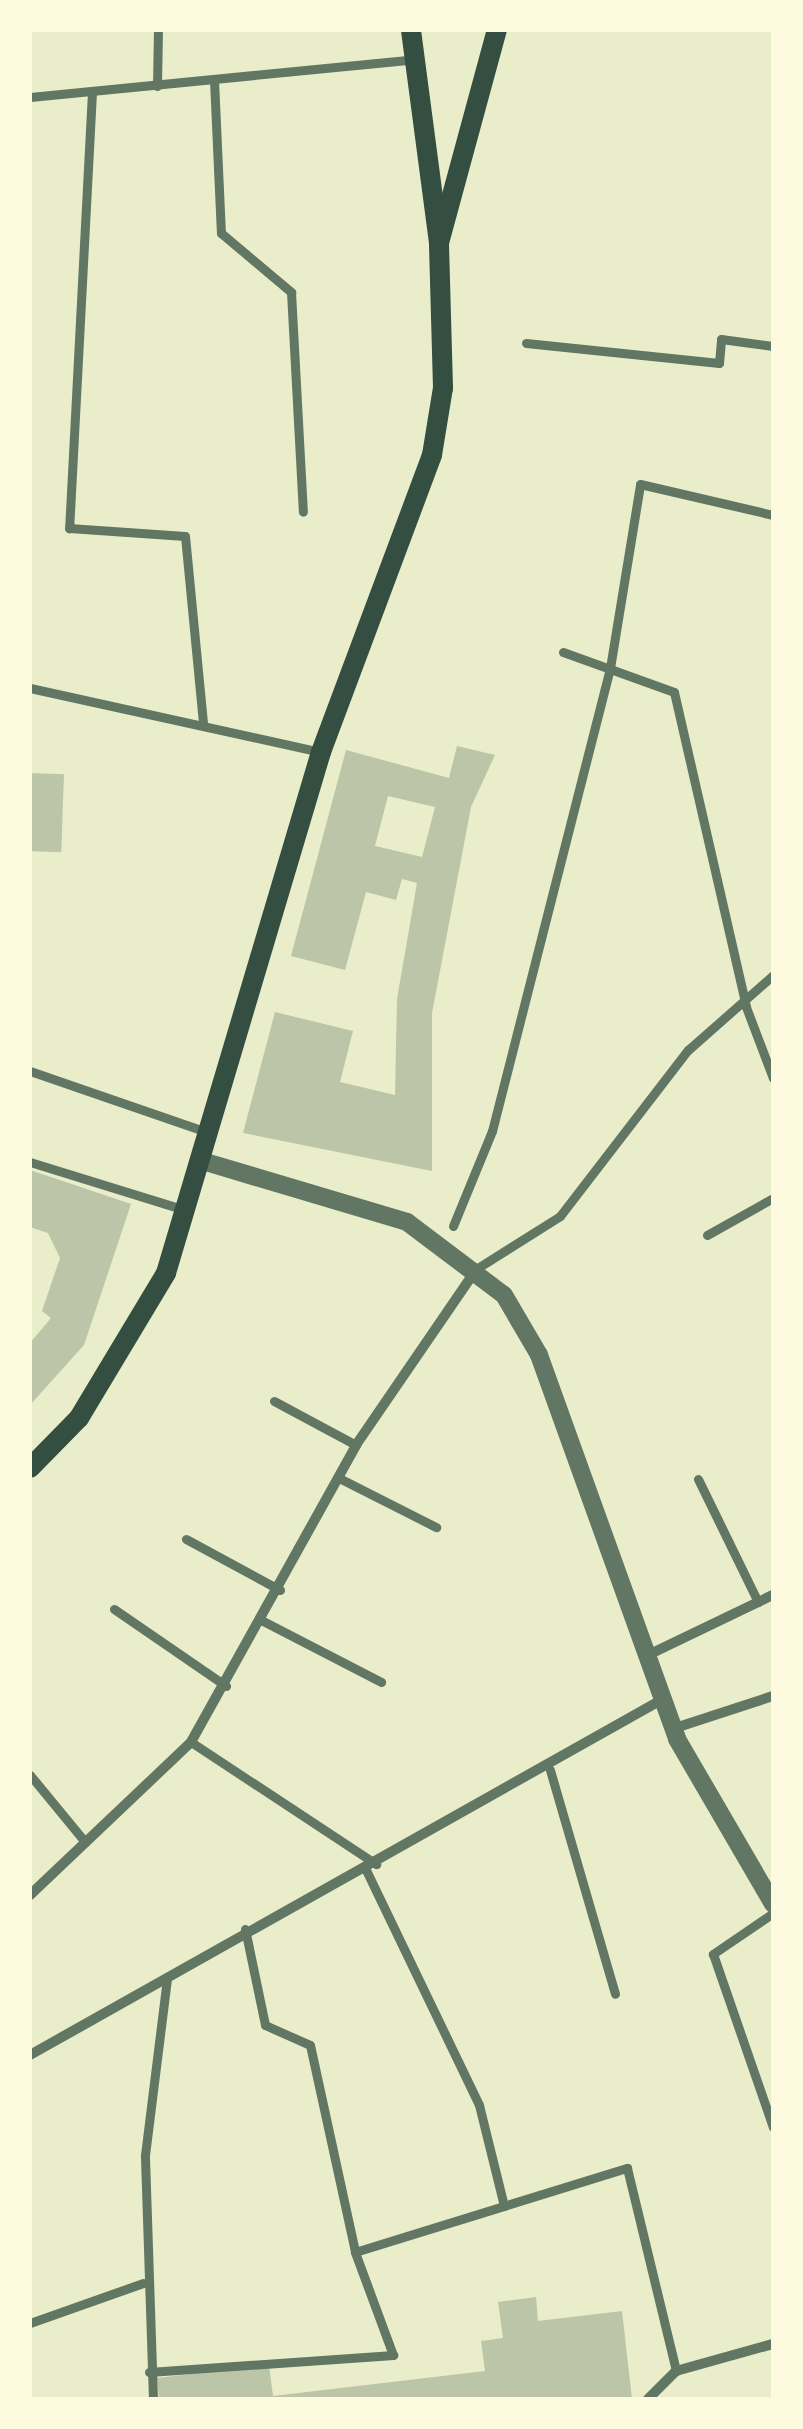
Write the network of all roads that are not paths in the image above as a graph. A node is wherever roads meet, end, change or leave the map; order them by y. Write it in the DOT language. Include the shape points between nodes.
graph roads {
  1 [pos="158,30"];
  2 [pos="411,30"];
  3 [pos="497,30"];
  4 [pos="416,58"];
  5 [pos="214,80"];
  6 [pos="157,86"];
  7 [pos="92,92"];
  8 [pos="30,97"];
  9 [pos="438,243"];
  10 [pos="526,343"];
  11 [pos="773,346"];
  12 [pos="303,512"];
  13 [pos="773,515"];
  14 [pos="563,652"];
  15 [pos="610,668"];
  16 [pos="30,688"];
  17 [pos="203,723"];
  18 [pos="321,752"];
  19 [pos="773,975"];
  20 [pos="746,1007"];
  21 [pos="30,1071"];
  22 [pos="773,1078"];
  23 [pos="208,1132"];
  24 [pos="199,1160"];
  25 [pos="30,1162"];
  26 [pos="773,1198"];
  27 [pos="187,1211"];
  28 [pos="453,1226"];
  29 [pos="707,1235"];
  30 [pos="476,1270"];
  31 [pos="274,1401"];
  32 [pos="356,1445"];
  33 [pos="30,1468"];
  34 [pos="339,1478"];
  35 [pos="698,1479"];
  36 [pos="436,1527"];
  37 [pos="186,1539"];
  38 [pos="280,1590"];
  39 [pos="773,1595"];
  40 [pos="758,1602"];
  41 [pos="114,1608"];
  42 [pos="263,1621"];
  43 [pos="646,1656"];
  44 [pos="381,1682"];
  45 [pos="226,1686"];
  46 [pos="773,1696"];
  47 [pos="661,1700"];
  48 [pos="672,1729"];
  49 [pos="191,1742"];
  50 [pos="550,1770"];
  51 [pos="30,1775"];
  52 [pos="84,1842"];
  53 [pos="372,1867"];
  54 [pos="30,1895"];
  55 [pos="773,1904"];
  56 [pos="773,1913"];
  57 [pos="245,1929"];
  58 [pos="167,1979"];
  59 [pos="615,1994"];
  60 [pos="30,2054"];
  61 [pos="773,2127"];
  62 [pos="504,2206"];
  63 [pos="355,2252"];
  64 [pos="143,2283"];
  65 [pos="30,2323"];
  66 [pos="773,2344"];
  67 [pos="676,2370"];
  68 [pos="149,2372"];
  69 [pos="153,2399"];
  70 [pos="648,2399"];
  1 -- 6 [label="street"];
  2 -- 4 [label="main road"];
  3 -- 9 [label="main road"];
  4 -- 5 [label="street"];
  4 -- 9 [label="main road"];
  5 -- 6 [label="street"];
  5 -- 12 [label="street" via="221,233 291,292"];
  6 -- 7 [label="street"];
  7 -- 8 [label="street"];
  7 -- 17 [label="street" via="69,528 185,536"];
  9 -- 18 [label="main road" via="443,388 432,455"];
  10 -- 11 [label="street" via="720,363 722,339"];
  13 -- 15 [label="street" via="640,484"];
  14 -- 15 [label="street"];
  15 -- 20 [label="street" via="674,692"];
  15 -- 28 [label="street" via="492,1131"];
  16 -- 17 [label="street"];
  17 -- 18 [label="street"];
  18 -- 23 [label="main road"];
  19 -- 20 [label="street"];
  20 -- 22 [label="street"];
  20 -- 30 [label="street" via="688,1050 560,1216"];
  21 -- 23 [label="street"];
  23 -- 24 [label="main road"];
  24 -- 27 [label="main road"];
  24 -- 30 [label="street" via="407,1222"];
  25 -- 27 [label="street"];
  26 -- 29 [label="street"];
  27 -- 33 [label="main road" via="139,1328 79,1418"];
  30 -- 32 [label="street"];
  30 -- 43 [label="street" via="539,1356"];
  31 -- 32 [label="street"];
  32 -- 34 [label="street"];
  34 -- 36 [label="street"];
  34 -- 38 [label="street"];
  35 -- 40 [label="street"];
  37 -- 38 [label="street"];
  38 -- 42 [label="street"];
  39 -- 40 [label="street"];
  40 -- 43 [label="street"];
  41 -- 45 [label="street"];
  42 -- 44 [label="street"];
  42 -- 45 [label="street"];
  43 -- 47 [label="street"];
  45 -- 49 [label="street"];
  46 -- 48 [label="street"];
  47 -- 48 [label="street"];
  47 -- 50 [label="street"];
  48 -- 55 [label="street"];
  49 -- 52 [label="street"];
  49 -- 53 [label="street"];
  50 -- 53 [label="street"];
  50 -- 59 [label="street"];
  51 -- 52 [label="street"];
  52 -- 54 [label="street"];
  53 -- 57 [label="street"];
  53 -- 62 [label="street" via="479,2105"];
  56 -- 61 [label="street" via="712,1954"];
  57 -- 58 [label="street"];
  57 -- 63 [label="street" via="265,2025 310,2045"];
  58 -- 60 [label="street"];
  58 -- 64 [label="street" via="145,2156"];
  62 -- 63 [label="street"];
  62 -- 67 [label="street" via="628,2168"];
  63 -- 68 [label="street" via="393,2355"];
  64 -- 65 [label="street"];
  64 -- 68 [label="street"];
  66 -- 67 [label="street"];
  67 -- 70 [label="street"];
  68 -- 69 [label="street"];
}
